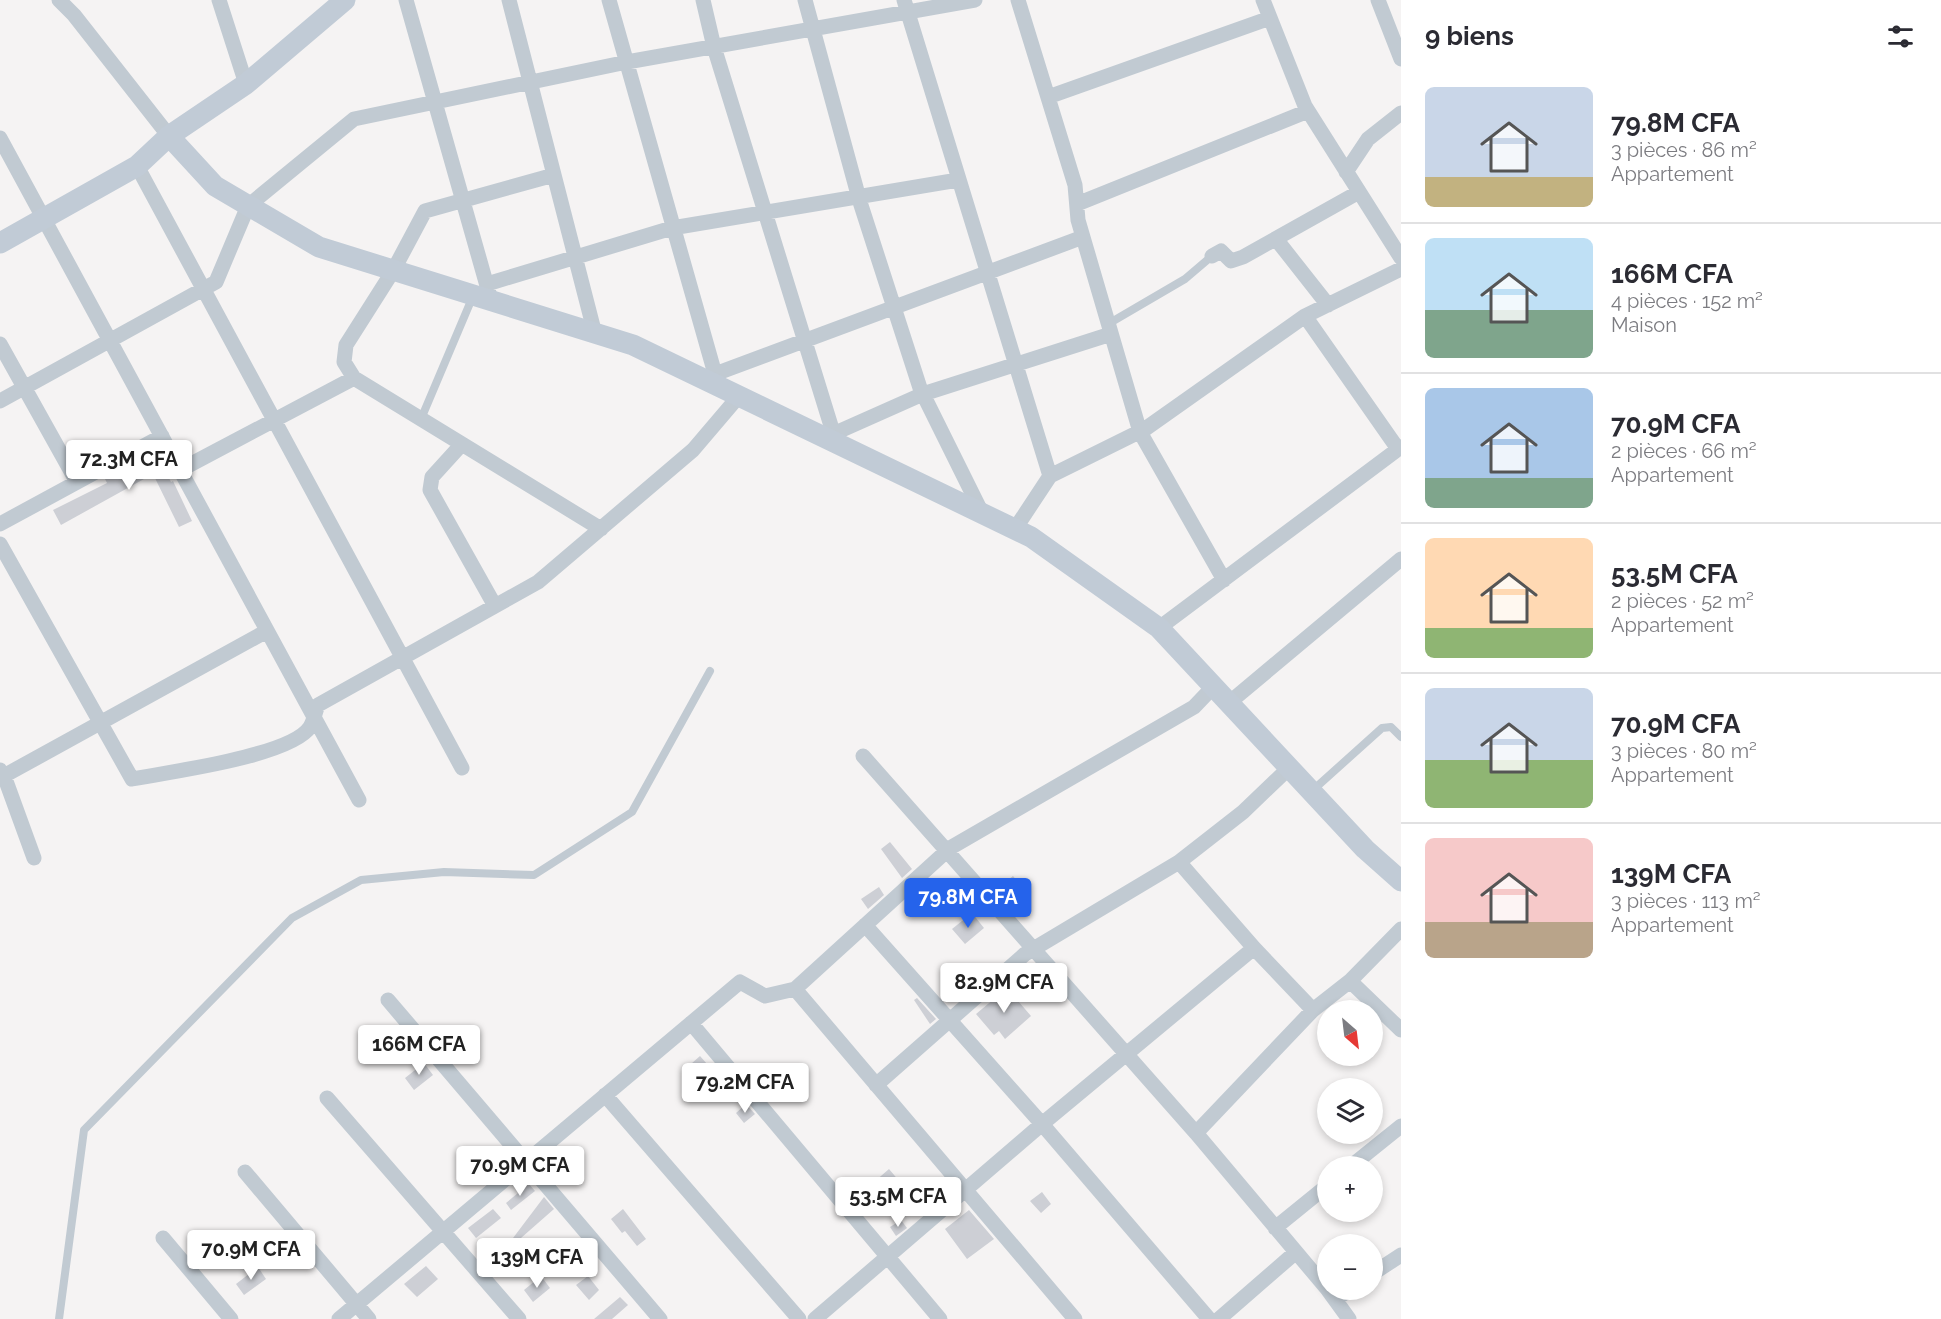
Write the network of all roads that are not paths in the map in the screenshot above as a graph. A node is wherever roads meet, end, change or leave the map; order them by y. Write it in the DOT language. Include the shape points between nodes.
graph roads {
  1 [pos="59,0"];
  2 [pos="219,0"];
  3 [pos="345,0"];
  4 [pos="406,0"];
  5 [pos="508,0"];
  6 [pos="609,0"];
  7 [pos="703,0"];
  8 [pos="805,0"];
  9 [pos="975,0"];
  10 [pos="1018,0"];
  11 [pos="1263,0"];
  12 [pos="1378,0"];
  13 [pos="905,6"];
  14 [pos="1270,18"];
  15 [pos="813,29"];
  16 [pos="714,47"];
  17 [pos="1401,59"];
  18 [pos="627,62"];
  19 [pos="530,82"];
  20 [pos="246,84"];
  21 [pos="1048,97"];
  22 [pos="435,102"];
  23 [pos="1308,111"];
  24 [pos="1401,114"];
  25 [pos="169,136"];
  26 [pos="0,138"];
  27 [pos="137,166"];
  28 [pos="1346,171"];
  29 [pos="554,175"];
  30 [pos="958,180"];
  31 [pos="1359,192"];
  32 [pos="859,197"];
  33 [pos="463,201"];
  34 [pos="1077,204"];
  35 [pos="248,206"];
  36 [pos="765,212"];
  37 [pos="44,218"];
  38 [pos="672,228"];
  39 [pos="1083,237"];
  40 [pos="1276,239"];
  41 [pos="0,243"];
  42 [pos="1212,256"];
  43 [pos="575,257"];
  44 [pos="1401,258"];
  45 [pos="1401,269"];
  46 [pos="393,271"];
  47 [pos="987,273"];
  48 [pos="204,289"];
  49 [pos="484,294"];
  50 [pos="1328,305"];
  51 [pos="894,307"];
  52 [pos="1305,316"];
  53 [pos="1110,329"];
  54 [pos="595,334"];
  55 [pos="110,340"];
  56 [pos="804,341"];
  57 [pos="0,344"];
  58 [pos="1015,364"];
  59 [pos="354,378"];
  60 [pos="715,380"];
  61 [pos="24,388"];
  62 [pos="923,394"];
  63 [pos="739,396"];
  64 [pos="0,401"];
  65 [pos="421,419"];
  66 [pos="274,420"];
  67 [pos="1140,432"];
  68 [pos="162,436"];
  69 [pos="834,438"];
  70 [pos="462,444"];
  71 [pos="1400,448"];
  72 [pos="180,470"];
  73 [pos="1050,476"];
  74 [pos="77,482"];
  75 [pos="982,513"];
  76 [pos="0,524"];
  77 [pos="601,529"];
  78 [pos="1015,529"];
  79 [pos="0,544"];
  80 [pos="1401,559"];
  81 [pos="1224,580"];
  82 [pos="495,606"];
  83 [pos="1160,628"];
  84 [pos="267,631"];
  85 [pos="402,658"];
  86 [pos="710,671"];
  87 [pos="1215,685"];
  88 [pos="1230,702"];
  89 [pos="314,716"];
  90 [pos="100,723"];
  91 [pos="1401,737"];
  92 [pos="863,756"];
  93 [pos="1290,767"];
  94 [pos="462,768"];
  95 [pos="1,775"];
  96 [pos="1312,791"];
  97 [pos="359,800"];
  98 [pos="947,851"];
  99 [pos="34,858"];
  100 [pos="1179,862"];
  101 [pos="1401,881"];
  102 [pos="865,925"];
  103 [pos="1401,929"];
  104 [pos="1254,948"];
  105 [pos="1033,949"];
  106 [pos="1350,981"];
  107 [pos="795,989"];
  108 [pos="388,1000"];
  109 [pos="1313,1010"];
  110 [pos="950,1020"];
  111 [pos="692,1023"];
  112 [pos="1401,1029"];
  113 [pos="1126,1054"];
  114 [pos="876,1085"];
  115 [pos="605,1095"];
  116 [pos="327,1098"];
  117 [pos="1042,1124"];
  118 [pos="1401,1126"];
  119 [pos="1196,1133"];
  120 [pos="1364,1156"];
  121 [pos="526,1162"];
  122 [pos="245,1172"];
  123 [pos="965,1190"];
  124 [pos="1317,1194"];
  125 [pos="1275,1228"];
  126 [pos="443,1232"];
  127 [pos="164,1238"];
  128 [pos="1296,1252"];
  129 [pos="1401,1255"];
  130 [pos="888,1257"];
  131 [pos="1383,1267"];
  132 [pos="1317,1277"];
  133 [pos="1335,1300"];
  134 [pos="357,1305"];
  135 [pos="59,1319"];
  136 [pos="231,1319"];
  137 [pos="339,1319"];
  138 [pos="369,1319"];
  139 [pos="519,1319"];
  140 [pos="660,1319"];
  141 [pos="800,1319"];
  142 [pos="815,1319"];
  143 [pos="940,1319"];
  144 [pos="1075,1319"];
  145 [pos="1209,1319"];
  146 [pos="1219,1319"];
  147 [pos="1349,1319"];
  1 -- 25 [label="street"];
  2 -- 20 [label="street"];
  3 -- 20 [label="street"];
  4 -- 22 [label="street"];
  5 -- 19 [label="street"];
  6 -- 18 [label="street"];
  7 -- 16 [label="street"];
  8 -- 15 [label="street"];
  9 -- 13 [label="street"];
  10 -- 21 [label="street"];
  11 -- 14 [label="street"];
  12 -- 17 [label="street"];
  13 -- 15 [label="street"];
  13 -- 30 [label="street"];
  14 -- 21 [label="street"];
  14 -- 23 [label="street"];
  15 -- 16 [label="street"];
  15 -- 32 [label="street"];
  16 -- 18 [label="street"];
  16 -- 36 [label="street"];
  18 -- 19 [label="street"];
  18 -- 38 [label="street"];
  19 -- 22 [label="street"];
  19 -- 29 [label="street"];
  20 -- 25 [label="street"];
  21 -- 34 [label="street" via="1076,185"];
  22 -- 33 [label="street"];
  22 -- 35 [label="street" via="354,119"];
  23 -- 28 [label="street"];
  23 -- 34 [label="street"];
  24 -- 28 [label="street" via="1368,139"];
  25 -- 27 [label="street"];
  25 -- 35 [label="street" via="215,186"];
  26 -- 37 [label="street"];
  27 -- 37 [label="street"];
  27 -- 48 [label="street"];
  28 -- 31 [label="street"];
  29 -- 33 [label="street"];
  29 -- 43 [label="street"];
  30 -- 32 [label="street"];
  30 -- 47 [label="street"];
  31 -- 40 [label="street"];
  31 -- 44 [label="street"];
  32 -- 36 [label="street"];
  32 -- 51 [label="street"];
  33 -- 46 [label="street" via="425,211"];
  33 -- 49 [label="street"];
  34 -- 39 [label="street"];
  35 -- 46 [label="street" via="319,248"];
  35 -- 48 [label="street" via="216,282"];
  36 -- 38 [label="street"];
  36 -- 56 [label="street"];
  37 -- 41 [label="street"];
  37 -- 55 [label="street"];
  38 -- 43 [label="street"];
  38 -- 60 [label="street"];
  39 -- 47 [label="street"];
  39 -- 53 [label="street"];
  40 -- 42 [label="street" via="1231,261 1221,251"];
  40 -- 50 [label="street"];
  42 -- 53 [label="lane"];
  43 -- 49 [label="street"];
  43 -- 54 [label="street"];
  45 -- 50 [label="street"];
  46 -- 49 [label="street"];
  46 -- 59 [label="street" via="346,345 344,362"];
  47 -- 51 [label="street"];
  47 -- 58 [label="street"];
  48 -- 55 [label="street"];
  48 -- 66 [label="street"];
  49 -- 54 [label="street"];
  49 -- 65 [label="lane"];
  50 -- 52 [label="street"];
  51 -- 56 [label="street"];
  51 -- 62 [label="street"];
  52 -- 67 [label="street"];
  52 -- 71 [label="street"];
  53 -- 58 [label="street"];
  53 -- 67 [label="street"];
  54 -- 60 [label="street" via="633,345"];
  55 -- 61 [label="street"];
  55 -- 68 [label="street"];
  56 -- 60 [label="street"];
  56 -- 69 [label="street"];
  57 -- 61 [label="street"];
  58 -- 62 [label="street"];
  58 -- 73 [label="street"];
  59 -- 65 [label="street"];
  59 -- 66 [label="street"];
  60 -- 63 [label="street"];
  61 -- 64 [label="street"];
  61 -- 74 [label="street"];
  62 -- 69 [label="street"];
  62 -- 75 [label="street"];
  63 -- 69 [label="street"];
  63 -- 77 [label="street" via="693,450"];
  65 -- 70 [label="street"];
  66 -- 72 [label="street"];
  66 -- 85 [label="street"];
  67 -- 73 [label="street"];
  67 -- 81 [label="street"];
  68 -- 72 [label="street"];
  68 -- 74 [label="street"];
  69 -- 75 [label="street"];
  70 -- 77 [label="street"];
  70 -- 82 [label="street" via="432,477 430,490"];
  71 -- 81 [label="street"];
  72 -- 84 [label="street"];
  73 -- 78 [label="street"];
  74 -- 76 [label="street"];
  75 -- 78 [label="street"];
  77 -- 82 [label="street" via="538,582"];
  78 -- 83 [label="street"];
  79 -- 90 [label="street"];
  80 -- 88 [label="street"];
  81 -- 83 [label="street"];
  82 -- 85 [label="street"];
  83 -- 87 [label="street"];
  84 -- 89 [label="street"];
  84 -- 90 [label="street"];
  85 -- 89 [label="street" via="318,705"];
  85 -- 94 [label="street"];
  86 -- 135 [label="lane" via="632,812 534,875 444,872 361,880 292,918 84,1130"];
  87 -- 88 [label="street"];
  87 -- 98 [label="street" via="1194,706"];
  88 -- 93 [label="street"];
  89 -- 90 [label="street" via="310,728 294,741 267,752 132,779"];
  89 -- 97 [label="street"];
  90 -- 95 [label="street"];
  91 -- 96 [label="lane" via="1391,727 1382,728"];
  92 -- 98 [label="street"];
  93 -- 96 [label="street"];
  93 -- 100 [label="street" via="1243,812"];
  95 -- 99 [label="street"];
  96 -- 101 [label="street" via="1365,849"];
  98 -- 102 [label="street"];
  98 -- 105 [label="street"];
  100 -- 104 [label="street"];
  100 -- 105 [label="street"];
  102 -- 107 [label="street"];
  102 -- 110 [label="street"];
  103 -- 106 [label="street"];
  104 -- 109 [label="street"];
  104 -- 113 [label="street"];
  105 -- 110 [label="street"];
  105 -- 113 [label="street"];
  106 -- 109 [label="street"];
  106 -- 112 [label="street"];
  107 -- 111 [label="street" via="765,996 740,982"];
  107 -- 114 [label="street"];
  108 -- 121 [label="street"];
  109 -- 119 [label="street"];
  110 -- 114 [label="street"];
  110 -- 117 [label="street"];
  111 -- 115 [label="street"];
  111 -- 130 [label="street"];
  113 -- 117 [label="street"];
  113 -- 119 [label="street"];
  114 -- 123 [label="street"];
  115 -- 121 [label="street"];
  115 -- 141 [label="street"];
  116 -- 126 [label="street"];
  117 -- 123 [label="street"];
  117 -- 145 [label="street"];
  118 -- 120 [label="street"];
  119 -- 125 [label="street"];
  121 -- 126 [label="street"];
  121 -- 140 [label="street"];
  122 -- 134 [label="street"];
  123 -- 130 [label="street"];
  123 -- 144 [label="street"];
  124 -- 125 [label="street"];
  125 -- 128 [label="street"];
  126 -- 134 [label="street"];
  126 -- 139 [label="street"];
  127 -- 136 [label="street"];
  128 -- 132 [label="street"];
  128 -- 146 [label="street"];
  129 -- 131 [label="street"];
  130 -- 142 [label="street"];
  130 -- 143 [label="street"];
  133 -- 147 [label="street"];
  134 -- 137 [label="street"];
  134 -- 138 [label="street"];
}
